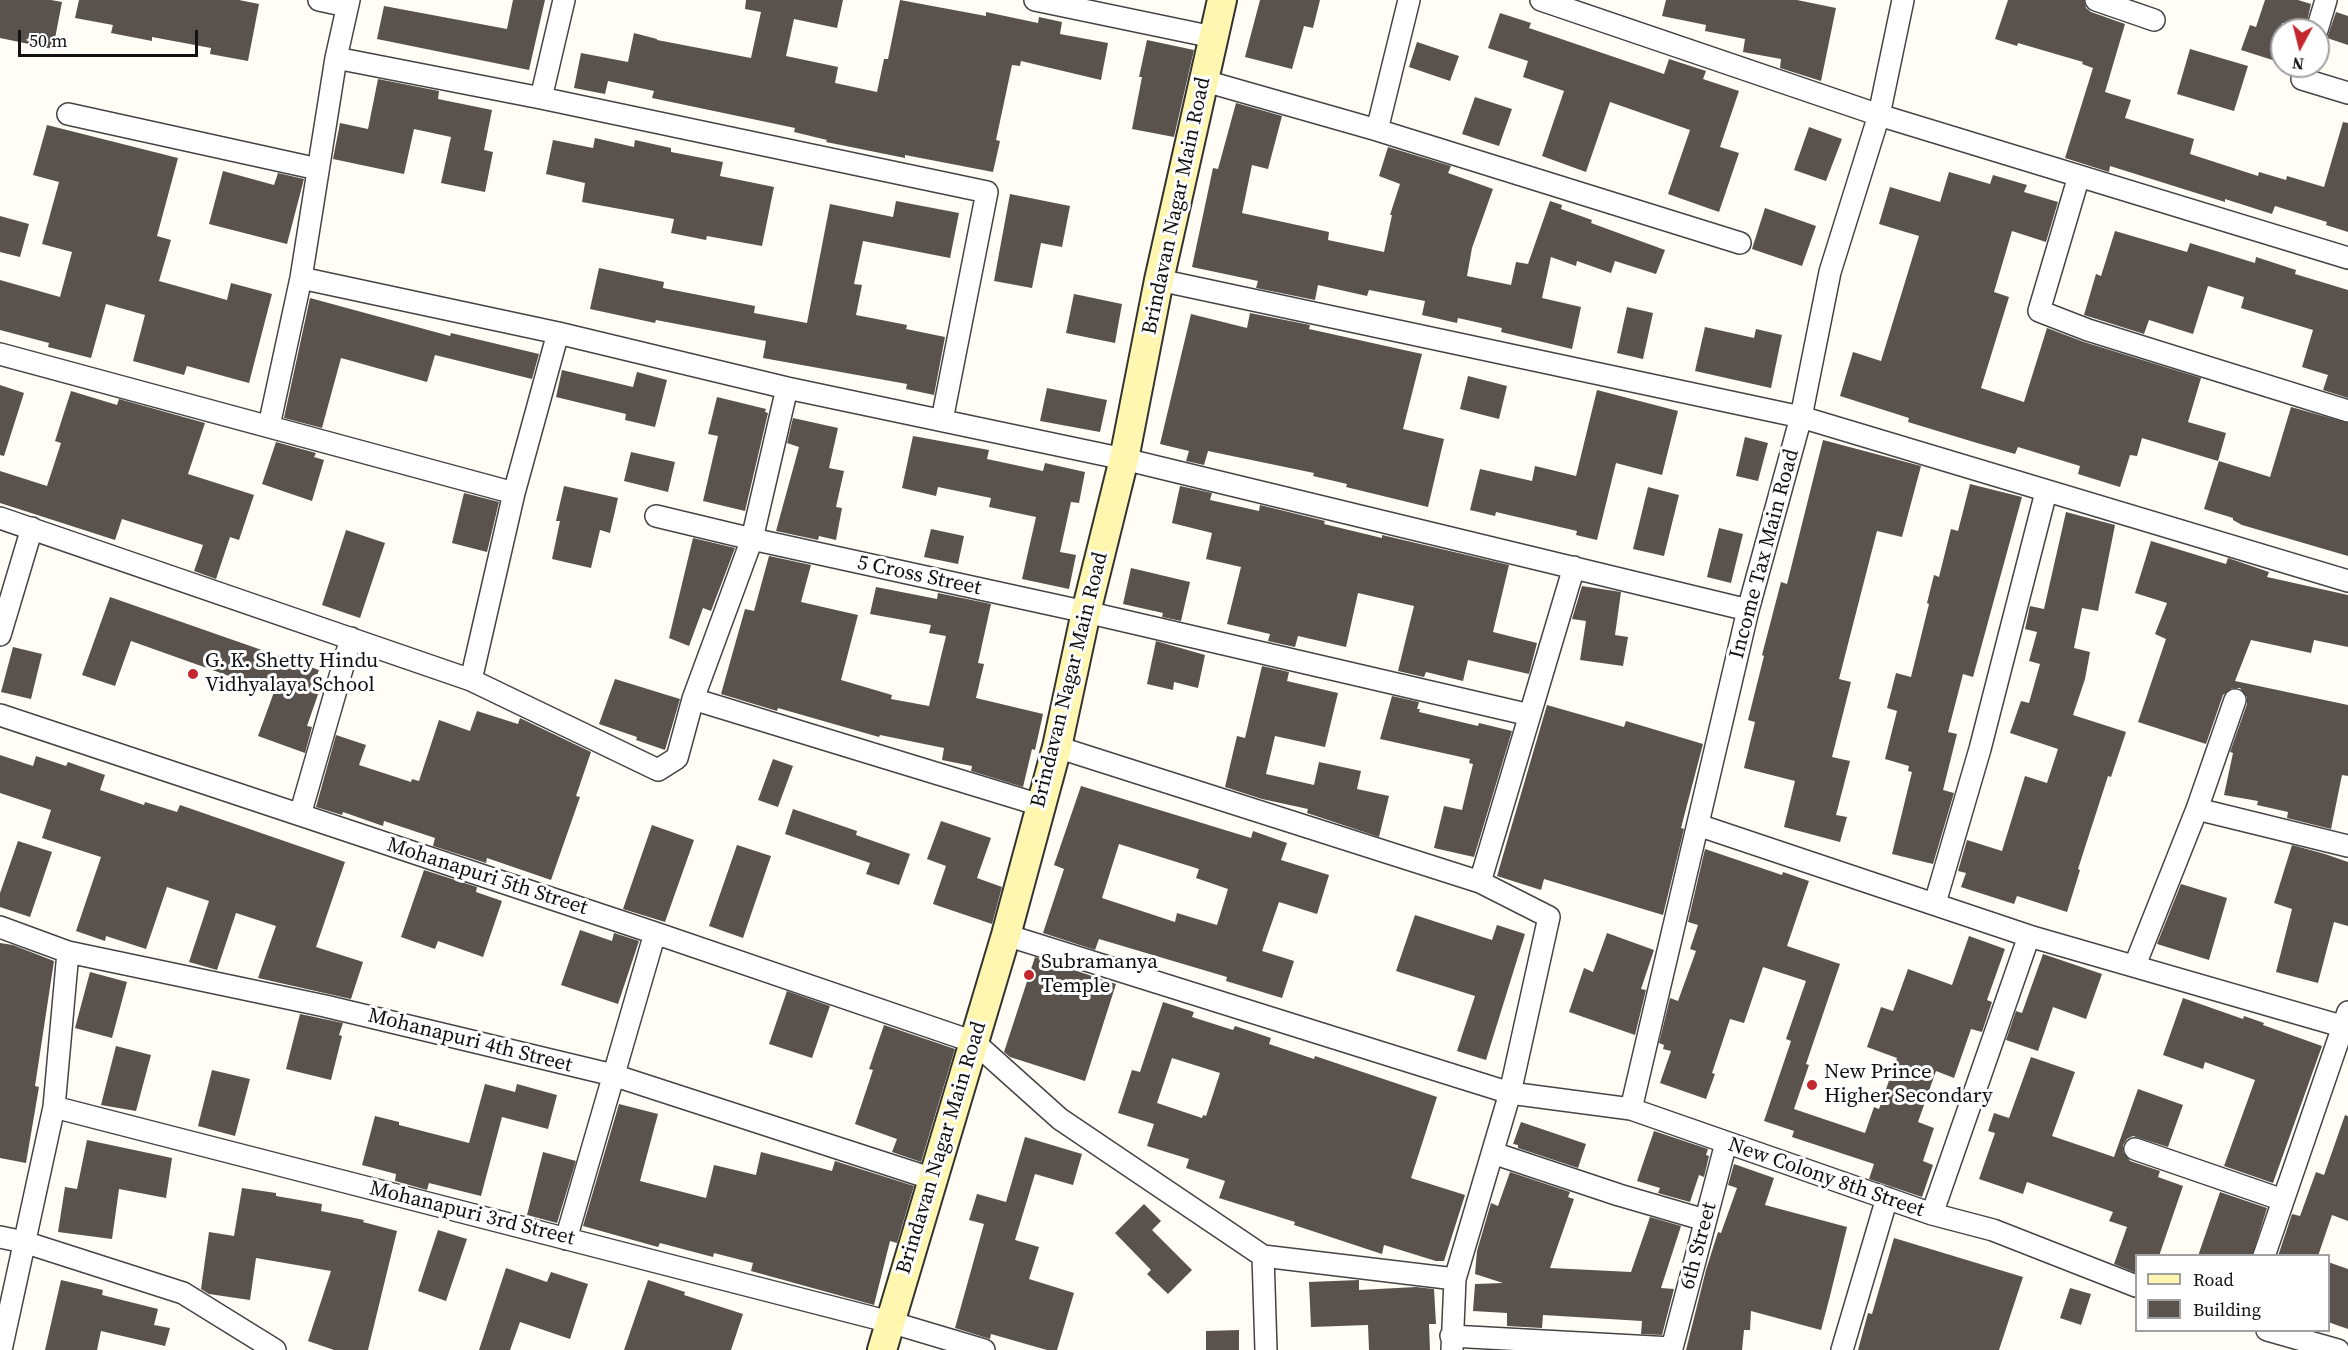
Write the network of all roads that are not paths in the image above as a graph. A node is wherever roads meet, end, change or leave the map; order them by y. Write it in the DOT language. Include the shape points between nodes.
graph roads {
  1 [pos="319,0"];
  2 [pos="564,0"];
  3 [pos="1035,0"];
  4 [pos="1222,0"];
  5 [pos="1409,0"];
  6 [pos="1541,0"];
  7 [pos="1904,0"];
  8 [pos="2096,0"];
  9 [pos="2326,0"];
  10 [pos="348,3"];
  11 [pos="2321,18"];
  12 [pos="2154,20"];
  13 [pos="1213,37"];
  14 [pos="336,58"];
  15 [pos="2302,78"];
  16 [pos="1205,81"];
  17 [pos="2348,93"];
  18 [pos="541,98"];
  19 [pos="68,114"];
  20 [pos="1879,115"];
  21 [pos="1377,129"];
  22 [pos="318,169"];
  23 [pos="2079,176"];
  24 [pos="1740,243"];
  25 [pos="2348,258"];
  26 [pos="301,278"];
  27 [pos="1159,280"];
  28 [pos="558,333"];
  29 [pos="0,354"];
  30 [pos="788,388"];
  31 [pos="2348,411"];
  32 [pos="1801,417"];
  33 [pos="942,420"];
  34 [pos="269,426"];
  35 [pos="1124,459"];
  36 [pos="2046,492"];
  37 [pos="514,493"];
  38 [pos="656,516"];
  39 [pos="0,518"];
  40 [pos="32,528"];
  41 [pos="752,539"];
  42 [pos="1574,567"];
  43 [pos="2348,581"];
  44 [pos="1748,610"];
  45 [pos="1086,612"];
  46 [pos="0,635"];
  47 [pos="351,638"];
  48 [pos="471,680"];
  49 [pos="693,699"];
  50 [pos="2235,700"];
  51 [pos="0,715"];
  52 [pos="1530,715"];
  53 [pos="1057,747"];
  54 [pos="1040,805"];
  55 [pos="2197,809"];
  56 [pos="300,815"];
  57 [pos="1698,825"];
  58 [pos="2348,846"];
  59 [pos="1480,882"];
  60 [pos="1935,903"];
  61 [pos="0,927"];
  62 [pos="655,933"];
  63 [pos="1006,935"];
  64 [pos="2029,936"];
  65 [pos="68,952"];
  66 [pos="2135,965"];
  67 [pos="2346,1022"];
  68 [pos="974,1042"];
  69 [pos="613,1075"];
  70 [pos="1510,1093"];
  71 [pos="54,1107"];
  72 [pos="1631,1109"];
  73 [pos="1726,1143"];
  74 [pos="2135,1149"];
  75 [pos="1492,1153"];
  76 [pos="933,1179"];
  77 [pos="1887,1198"];
  78 [pos="2283,1200"];
  79 [pos="1932,1214"];
  80 [pos="1705,1220"];
  81 [pos="0,1237"];
  82 [pos="566,1239"];
  83 [pos="24,1242"];
  84 [pos="2265,1254"];
  85 [pos="1263,1256"];
  86 [pos="1455,1279"];
  87 [pos="2135,1286"];
  88 [pos="890,1322"];
  89 [pos="2274,1332"];
  90 [pos="1451,1343"];
  91 [pos="267,1348"];
  92 [pos="1672,1349"];
  93 [pos="1,1350"];
  94 [pos="882,1350"];
  95 [pos="984,1350"];
  96 [pos="1266,1350"];
  97 [pos="1842,1350"];
  98 [pos="2338,1350"];
  1 -- 10 [label="street"];
  2 -- 18 [label="street"];
  3 -- 13 [label="street"];
  4 -- 13 [label="street, Brindavan Nagar Main Road"];
  5 -- 21 [label="street"];
  6 -- 20 [label="street"];
  7 -- 20 [label="street, Income Tax Main Road"];
  8 -- 12 [label="street"];
  9 -- 11 [label="street"];
  10 -- 14 [label="street"];
  13 -- 16 [label="street, Brindavan Nagar Main Road"];
  14 -- 18 [label="street"];
  14 -- 22 [label="street"];
  15 -- 17 [label="street"];
  16 -- 21 [label="street"];
  16 -- 27 [label="street, Brindavan Nagar Main Road"];
  18 -- 33 [label="street" via="987,192"];
  19 -- 22 [label="street"];
  20 -- 23 [label="street"];
  20 -- 32 [label="street, Income Tax Main Road" via="1830,272"];
  21 -- 24 [label="street"];
  22 -- 26 [label="street"];
  23 -- 25 [label="street"];
  23 -- 31 [label="street" via="2039,311"];
  26 -- 28 [label="street"];
  26 -- 34 [label="street"];
  27 -- 32 [label="street"];
  27 -- 35 [label="street, Brindavan Nagar Main Road"];
  28 -- 30 [label="street"];
  28 -- 37 [label="street"];
  29 -- 34 [label="street"];
  30 -- 33 [label="street"];
  30 -- 41 [label="street"];
  32 -- 36 [label="street"];
  32 -- 44 [label="street, Income Tax Main Road"];
  33 -- 35 [label="street"];
  34 -- 37 [label="street"];
  35 -- 42 [label="street"];
  35 -- 45 [label="street, Brindavan Nagar Main Road"];
  36 -- 43 [label="street"];
  36 -- 60 [label="street" via="1980,749"];
  37 -- 48 [label="street"];
  38 -- 41 [label="street, 5 Cross Street"];
  39 -- 40 [label="street"];
  40 -- 46 [label="street"];
  40 -- 47 [label="street"];
  41 -- 45 [label="street, 5 Cross Street"];
  41 -- 49 [label="street"];
  42 -- 44 [label="street"];
  42 -- 52 [label="street"];
  44 -- 57 [label="street, Income Tax Main Road"];
  45 -- 52 [label="street, 5 Cross Street"];
  45 -- 53 [label="street, Brindavan Nagar Main Road"];
  47 -- 48 [label="street"];
  47 -- 56 [label="street"];
  48 -- 49 [label="street" via="658,770 677,758"];
  49 -- 54 [label="street"];
  50 -- 55 [label="street"];
  51 -- 56 [label="street, Mohanapuri 5th Street"];
  52 -- 59 [label="street"];
  53 -- 54 [label="street, Brindavan Nagar Main Road"];
  53 -- 59 [label="street"];
  54 -- 63 [label="street, Brindavan Nagar Main Road"];
  55 -- 58 [label="street"];
  55 -- 66 [label="street"];
  56 -- 62 [label="street, Mohanapuri 5th Street"];
  57 -- 60 [label="street"];
  57 -- 72 [label="street, Income Tax Main Road"];
  59 -- 70 [label="street" via="1549,917"];
  60 -- 64 [label="street"];
  61 -- 65 [label="street, Mohanapuri 4th Street"];
  62 -- 68 [label="street, Mohanapuri 5th Street"];
  62 -- 69 [label="street"];
  63 -- 68 [label="street, Brindavan Nagar Main Road"];
  63 -- 70 [label="street, New Colony 8th Street"];
  64 -- 66 [label="street"];
  64 -- 79 [label="street"];
  65 -- 69 [label="street, Mohanapuri 4th Street" via="326,1006"];
  65 -- 71 [label="street"];
  66 -- 67 [label="street"];
  67 -- 78 [label="street"];
  68 -- 76 [label="street, Brindavan Nagar Main Road"];
  68 -- 85 [label="street" via="1060,1119"];
  69 -- 76 [label="street, Mohanapuri 4th Street"];
  69 -- 82 [label="street"];
  70 -- 72 [label="street, New Colony 8th Street"];
  70 -- 75 [label="street"];
  71 -- 82 [label="street, Mohanapuri 3rd Street"];
  71 -- 83 [label="street"];
  72 -- 73 [label="street, New Colony 8th Street"];
  73 -- 77 [label="street, New Colony 8th Street"];
  73 -- 80 [label="street, 6th Street"];
  74 -- 78 [label="street"];
  75 -- 80 [label="street"];
  75 -- 86 [label="street"];
  76 -- 88 [label="street, Brindavan Nagar Main Road"];
  77 -- 79 [label="street, New Colony 8th Street"];
  77 -- 97 [label="street"];
  78 -- 84 [label="street"];
  79 -- 87 [label="street, New Colony 8th Street" via="1993,1230"];
  80 -- 92 [label="street, 6th Street"];
  81 -- 83 [label="street"];
  82 -- 88 [label="street, Mohanapuri 3rd Street"];
  83 -- 91 [label="street" via="183,1293"];
  83 -- 93 [label="street"];
  85 -- 86 [label="street"];
  85 -- 96 [label="street"];
  86 -- 90 [label="street"];
  88 -- 94 [label="street, Brindavan Nagar Main Road"];
  88 -- 95 [label="street, Mohanapuri 3rd Street"];
  89 -- 98 [label="street"];
  90 -- 92 [label="street, 6th Street"];
}
